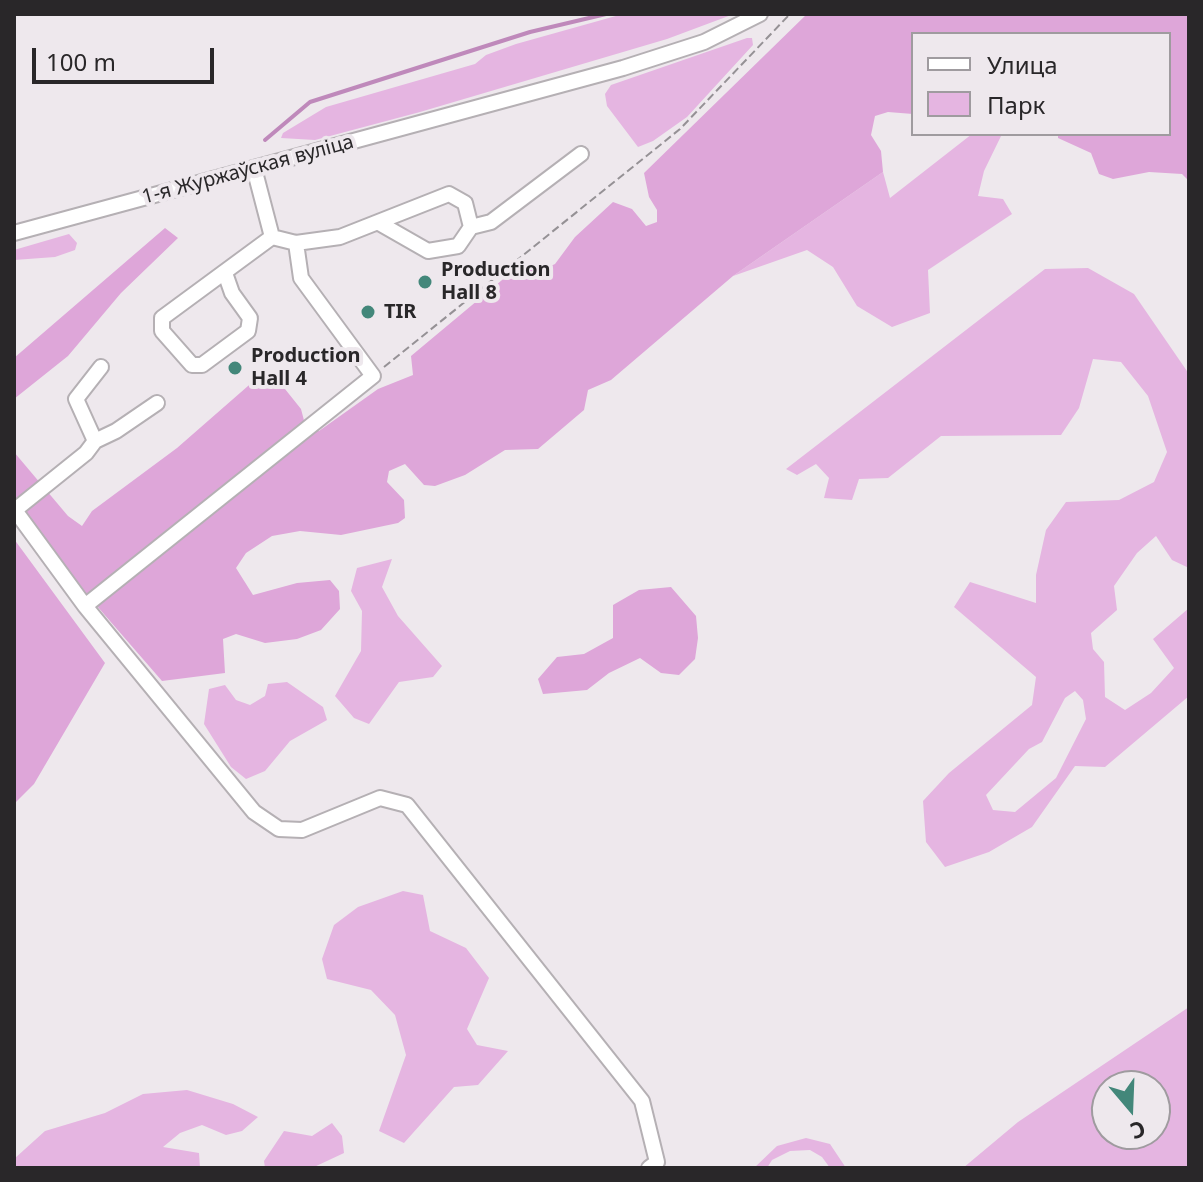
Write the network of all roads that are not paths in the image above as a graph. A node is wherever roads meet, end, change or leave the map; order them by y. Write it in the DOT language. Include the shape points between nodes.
graph roads {
  1 [pos="760,14"];
  2 [pos="581,154"];
  3 [pos="254,168"];
  4 [pos="379,223"];
  5 [pos="471,227"];
  6 [pos="14,233"];
  7 [pos="272,237"];
  8 [pos="296,243"];
  9 [pos="225,273"];
  10 [pos="101,367"];
  11 [pos="157,403"];
  12 [pos="95,441"];
  13 [pos="14,510"];
  14 [pos="85,606"];
  15 [pos="649,1168"];
  1 -- 3 [label="street, 1-я Журжаўская вуліца" via="704,42"];
  2 -- 5 [label="street" via="491,222"];
  3 -- 6 [label="street, 1-я Журжаўская вуліца"];
  3 -- 7 [label="street"];
  4 -- 5 [label="street" via="428,251 458,246"];
  4 -- 5 [label="street" via="449,194 465,203"];
  4 -- 8 [label="street" via="340,237"];
  7 -- 8 [label="street"];
  7 -- 9 [label="street"];
  8 -- 14 [label="street" via="301,278 373,376"];
  9 -- 9 [label="street" via="162,318 162,331 192,365 202,365 248,331 250,318"];
  10 -- 12 [label="street" via="76,399"];
  11 -- 12 [label="street"];
  12 -- 13 [label="street"];
  13 -- 14 [label="street"];
  14 -- 15 [label="street" via="254,812 279,829 302,830 380,798 407,805 642,1101 657,1162"];
}
